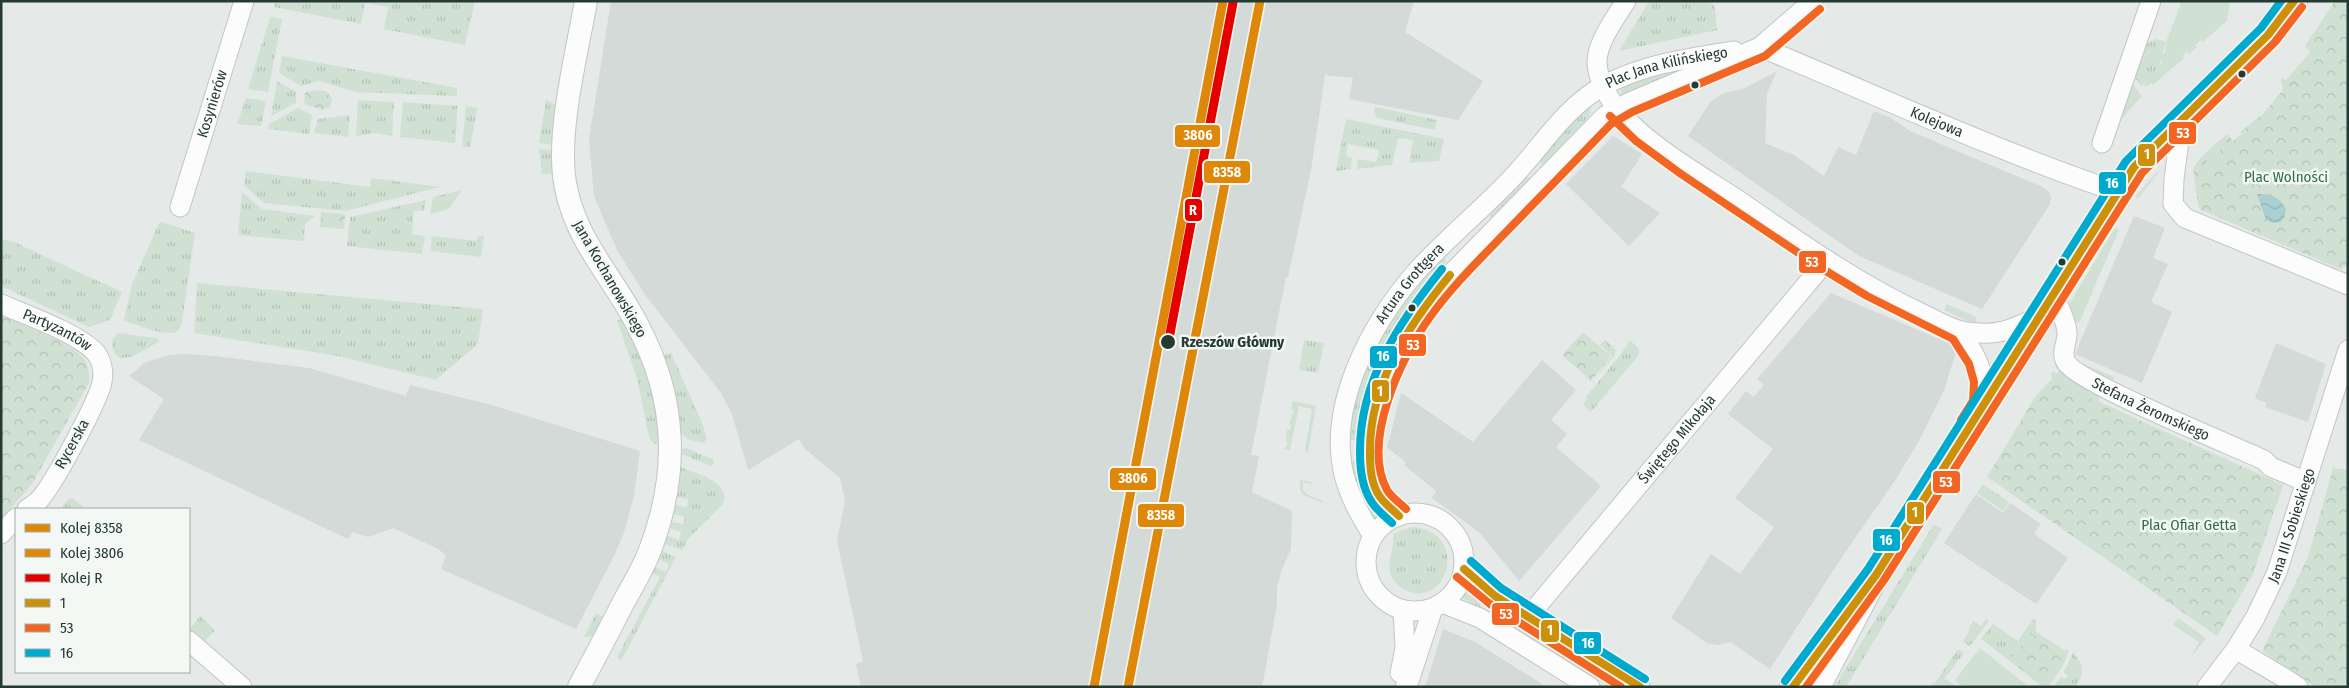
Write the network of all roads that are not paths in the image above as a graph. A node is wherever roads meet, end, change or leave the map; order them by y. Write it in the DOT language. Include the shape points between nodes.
graph roads {
  1 [pos="244,1"];
  2 [pos="586,1"];
  3 [pos="1626,1"];
  4 [pos="1813,1"];
  5 [pos="2151,1"];
  6 [pos="2294,1"];
  7 [pos="1760,47"];
  8 [pos="1603,86"];
  9 [pos="1617,109"];
  10 [pos="2182,118"];
  11 [pos="2102,143"];
  12 [pos="2118,192"];
  13 [pos="180,207"];
  14 [pos="1826,260"];
  15 [pos="2348,285"];
  16 [pos="2053,293"];
  17 [pos="1,304"];
  18 [pos="2038,317"];
  19 [pos="1960,331"];
  20 [pos="2348,350"];
  21 [pos="103,370"];
  22 [pos="2345,370"];
  23 [pos="1983,404"];
  24 [pos="2306,482"];
  25 [pos="39,506"];
  26 [pos="1399,516"];
  27 [pos="15,519"];
  28 [pos="1,534"];
  29 [pos="1373,536"];
  30 [pos="1464,568"];
  31 [pos="1876,575"];
  32 [pos="1437,605"];
  33 [pos="1403,610"];
  34 [pos="1528,616"];
  35 [pos="190,642"];
  36 [pos="2236,649"];
  37 [pos="242,687"];
  38 [pos="579,687"];
  39 [pos="1400,687"];
  40 [pos="1404,687"];
  41 [pos="1590,687"];
  42 [pos="1640,687"];
  43 [pos="1793,687"];
  44 [pos="1817,687"];
  45 [pos="2207,687"];
  46 [pos="2298,687"];
  1 -- 13 [label="street, Kosynierów"];
  2 -- 38 [label="street, Jana Kochanowskiego" via="562,154 565,186 578,228 632,314 655,361 666,398 670,455 667,488 649,553"];
  3 -- 8 [label="street, Plac Jana Kilińskiego" via="1605,35 1599,54 1597,62"];
  4 -- 7 [label="street"];
  5 -- 11 [label="street"];
  6 -- 10 [label="main road" via="2268,35"];
  7 -- 8 [label="street, Plac Jana Kilińskiego" via="1645,68"];
  7 -- 9 [label="street, Plac Jana Kilińskiego"];
  7 -- 12 [label="street, Kolejowa" via="2080,180"];
  8 -- 9 [label="street"];
  8 -- 29 [label="street, Artura Grottgera" via="1574,106 1510,180 1415,274 1363,354 1344,407 1340,438 1349,491"];
  9 -- 14 [label="street" via="1642,133 1687,166"];
  9 -- 26 [label="street, Artura Grottgera" via="1596,124 1450,275 1421,312 1398,350 1372,416 1368,450 1380,498"];
  10 -- 12 [label="main road" via="2134,168"];
  10 -- 15 [label="street" via="2173,204 2184,218"];
  12 -- 16 [label="main road"];
  14 -- 19 [label="street" via="1904,305"];
  14 -- 34 [label="street, Świętego Mikołaja"];
  16 -- 18 [label="main road"];
  16 -- 24 [label="street, Stefana Żeromskiego" via="2068,335 2064,348 2069,366 2105,389"];
  17 -- 21 [label="street, Partyzantów" via="84,344 96,354"];
  18 -- 19 [label="street" via="2008,332"];
  18 -- 23 [label="main road"];
  19 -- 23 [label="street" via="1981,368"];
  20 -- 22 [label="street, Jana III Sobieskiego"];
  21 -- 25 [label="street, Rycerska" via="98,396"];
  22 -- 24 [label="street, Jana III Sobieskiego"];
  23 -- 31 [label="main road"];
  24 -- 36 [label="street, Jana III Sobieskiego" via="2269,590"];
  26 -- 29 [label="street" via="1385,523"];
  26 -- 30 [label="street" via="1420,513 1444,522 1460,541"];
  27 -- 28 [label="street"];
  29 -- 33 [label="street" via="1366,562 1370,584 1384,601"];
  30 -- 32 [label="street" via="1456,589"];
  30 -- 34 [label="street" via="1495,596"];
  31 -- 43 [label="main road"];
  31 -- 44 [label="main road"];
  32 -- 33 [label="street" via="1417,612"];
  32 -- 40 [label="street"];
  32 -- 41 [label="street" via="1480,618"];
  33 -- 39 [label="street" via="1405,648"];
  34 -- 42 [label="street"];
  35 -- 37 [label="street"];
  36 -- 45 [label="street, Jana III Sobieskiego"];
  36 -- 46 [label="street"];
}
